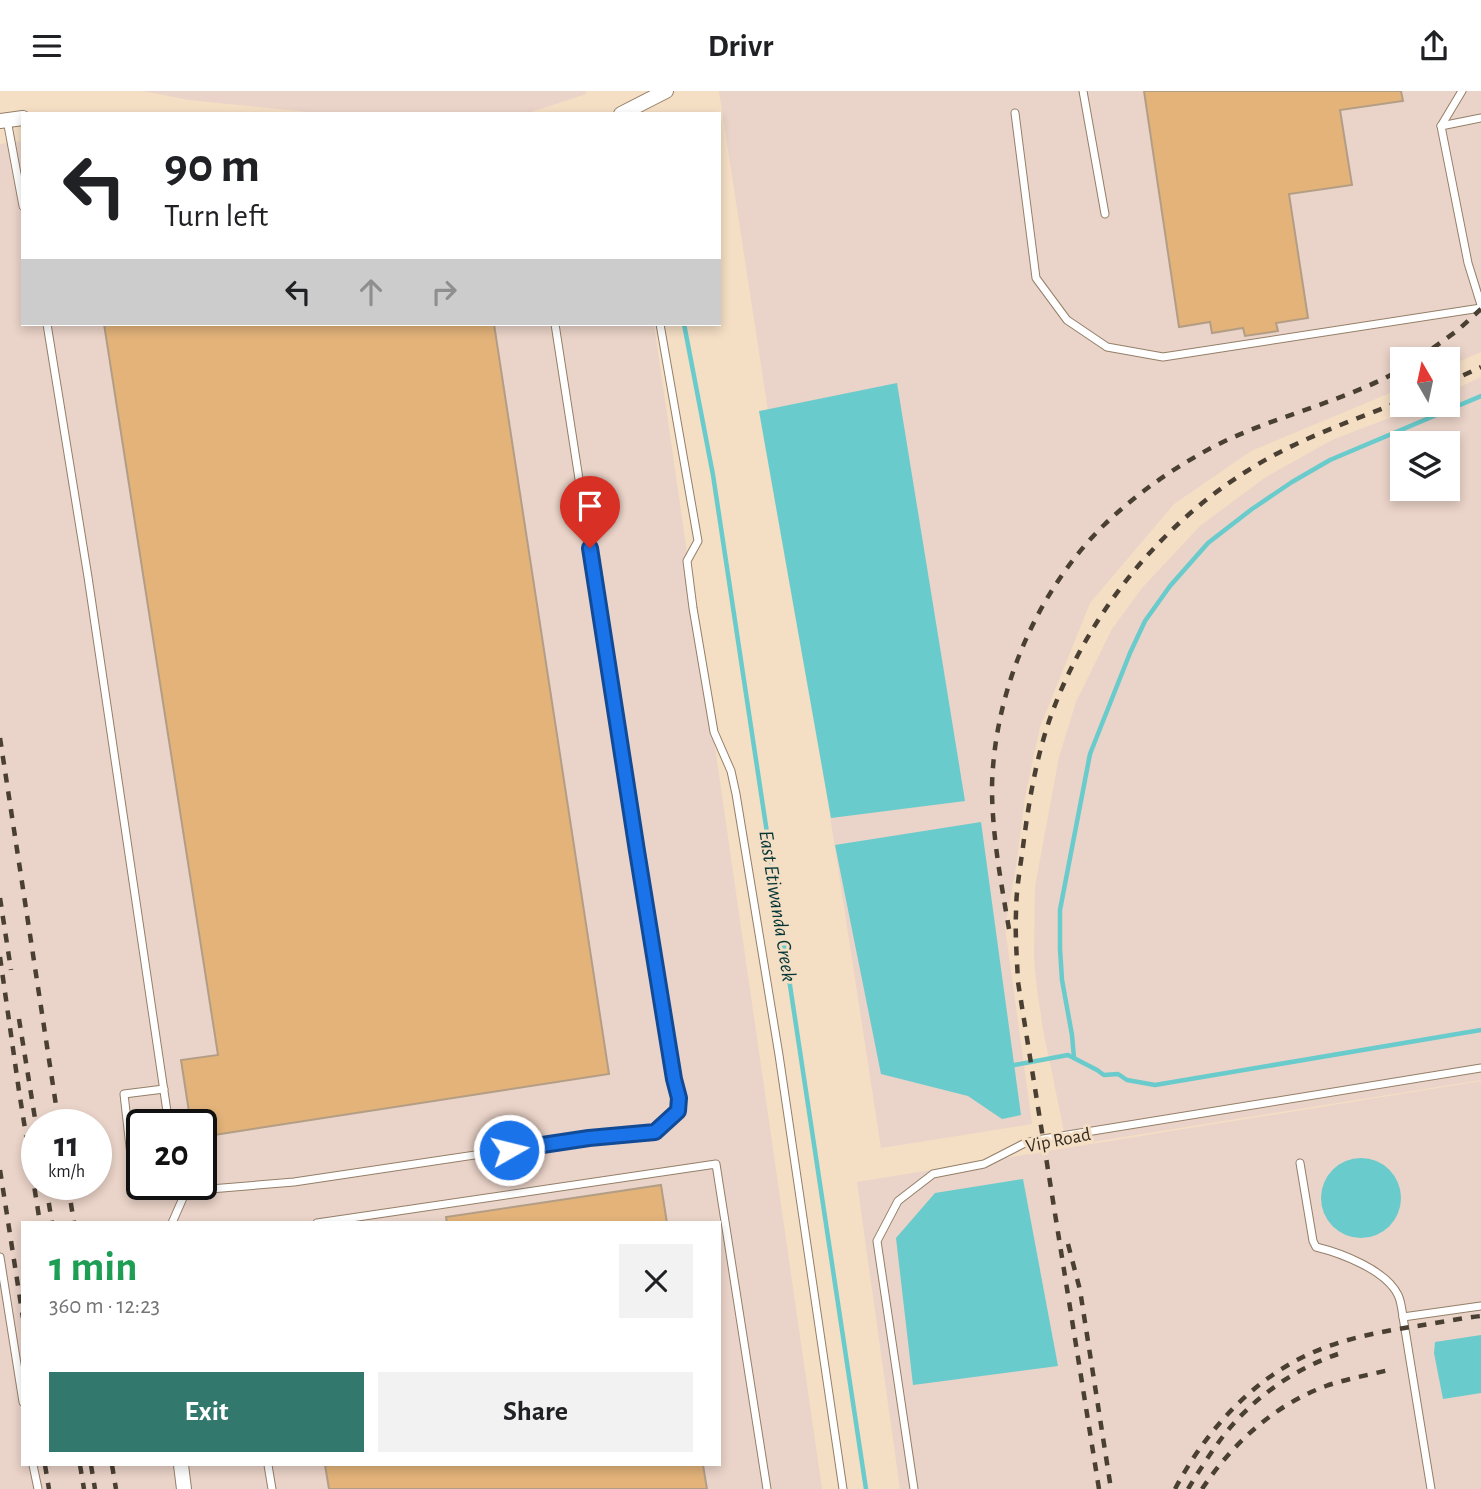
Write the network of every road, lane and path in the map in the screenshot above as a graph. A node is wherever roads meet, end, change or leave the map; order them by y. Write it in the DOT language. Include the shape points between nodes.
graph roads {
  1 [pos="666,91"];
  2 [pos="1083,91"];
  3 [pos="1462,91"];
  4 [pos="625,112"];
  5 [pos="1015,113"];
  6 [pos="1481,118"];
  7 [pos="4,120"];
  8 [pos="1441,127"];
  9 [pos="21,197"];
  10 [pos="1105,214"];
  11 [pos="1481,307"];
  12 [pos="47,326"];
  13 [pos="555,326"];
  14 [pos="660,326"];
  15 [pos="1481,1068"];
  16 [pos="164,1089"];
  17 [pos="167,1109"];
  18 [pos="126,1112"];
  19 [pos="1300,1163"];
  20 [pos="217,1186"];
  21 [pos="181,1200"];
  22 [pos="173,1221"];
  23 [pos="331,1221"];
  24 [pos="0,1257"];
  25 [pos="1481,1306"];
  26 [pos="1403,1317"];
  27 [pos="21,1389"];
  28 [pos="33,1466"];
  29 [pos="181,1466"];
  30 [pos="268,1466"];
  31 [pos="38,1489"];
  32 [pos="184,1489"];
  33 [pos="272,1489"];
  34 [pos="767,1489"];
  35 [pos="843,1489"];
  36 [pos="914,1489"];
  37 [pos="1431,1489"];
  1 -- 4 [label="street"];
  2 -- 10 [label="lane"];
  3 -- 8 [label="lane"];
  5 -- 11 [label="lane" via="1036,278 1067,320 1107,347 1163,357"];
  6 -- 8 [label="lane"];
  7 -- 9 [label="lane"];
  8 -- 11 [label="lane" via="1465,252"];
  12 -- 16 [label="lane"];
  13 -- 20 [label="lane" via="678,1111 655,1132 294,1182"];
  14 -- 35 [label="lane" via="698,541 687,561 693,608 714,732 736,794"];
  15 -- 36 [label="lane, Vip Road" via="1043,1139 984,1164 933,1174 898,1201 877,1241"];
  16 -- 17 [label="lane"];
  16 -- 18 [label="lane" via="124,1094"];
  19 -- 26 [label="lane" via="1316,1247 1349,1258 1388,1282 1398,1293"];
  21 -- 22 [label="lane"];
  23 -- 34 [label="lane" via="716,1164"];
  24 -- 27 [label="lane"];
  25 -- 26 [label="lane"];
  26 -- 37 [label="lane"];
  28 -- 31 [label="lane"];
  29 -- 32 [label="street"];
  30 -- 33 [label="lane"];
}
